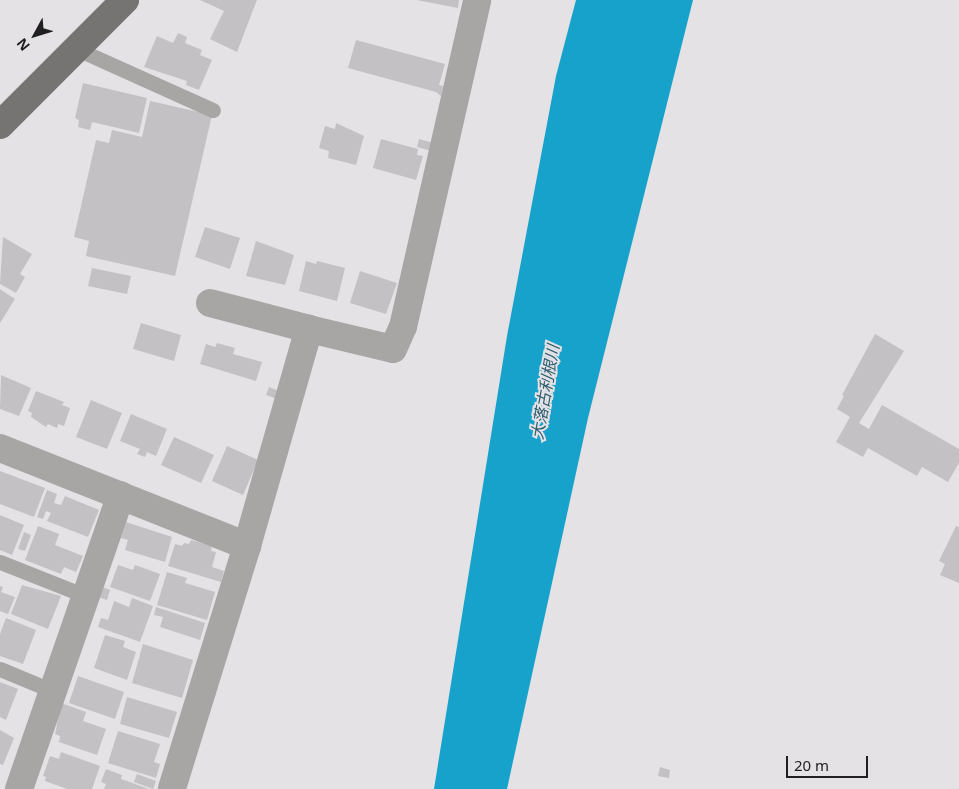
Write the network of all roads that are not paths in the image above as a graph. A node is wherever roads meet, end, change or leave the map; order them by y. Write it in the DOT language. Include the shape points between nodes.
graph roads {
  1 [pos="124,0"];
  2 [pos="477,0"];
  3 [pos="77,49"];
  4 [pos="213,110"];
  5 [pos="0,125"];
  6 [pos="210,303"];
  7 [pos="309,329"];
  8 [pos="0,448"];
  9 [pos="121,495"];
  10 [pos="247,546"];
  11 [pos="0,562"];
  12 [pos="86,596"];
  13 [pos="0,670"];
  14 [pos="53,691"];
  15 [pos="16,786"];
  16 [pos="172,789"];
  1 -- 3 [label="main road"];
  2 -- 7 [label="street" via="403,327 392,348"];
  3 -- 4 [label="lane"];
  3 -- 5 [label="main road"];
  6 -- 7 [label="street"];
  7 -- 10 [label="street"];
  8 -- 9 [label="street"];
  9 -- 10 [label="street"];
  9 -- 12 [label="street"];
  10 -- 16 [label="street"];
  11 -- 12 [label="lane"];
  12 -- 14 [label="street"];
  13 -- 14 [label="lane"];
  14 -- 15 [label="street"];
}
